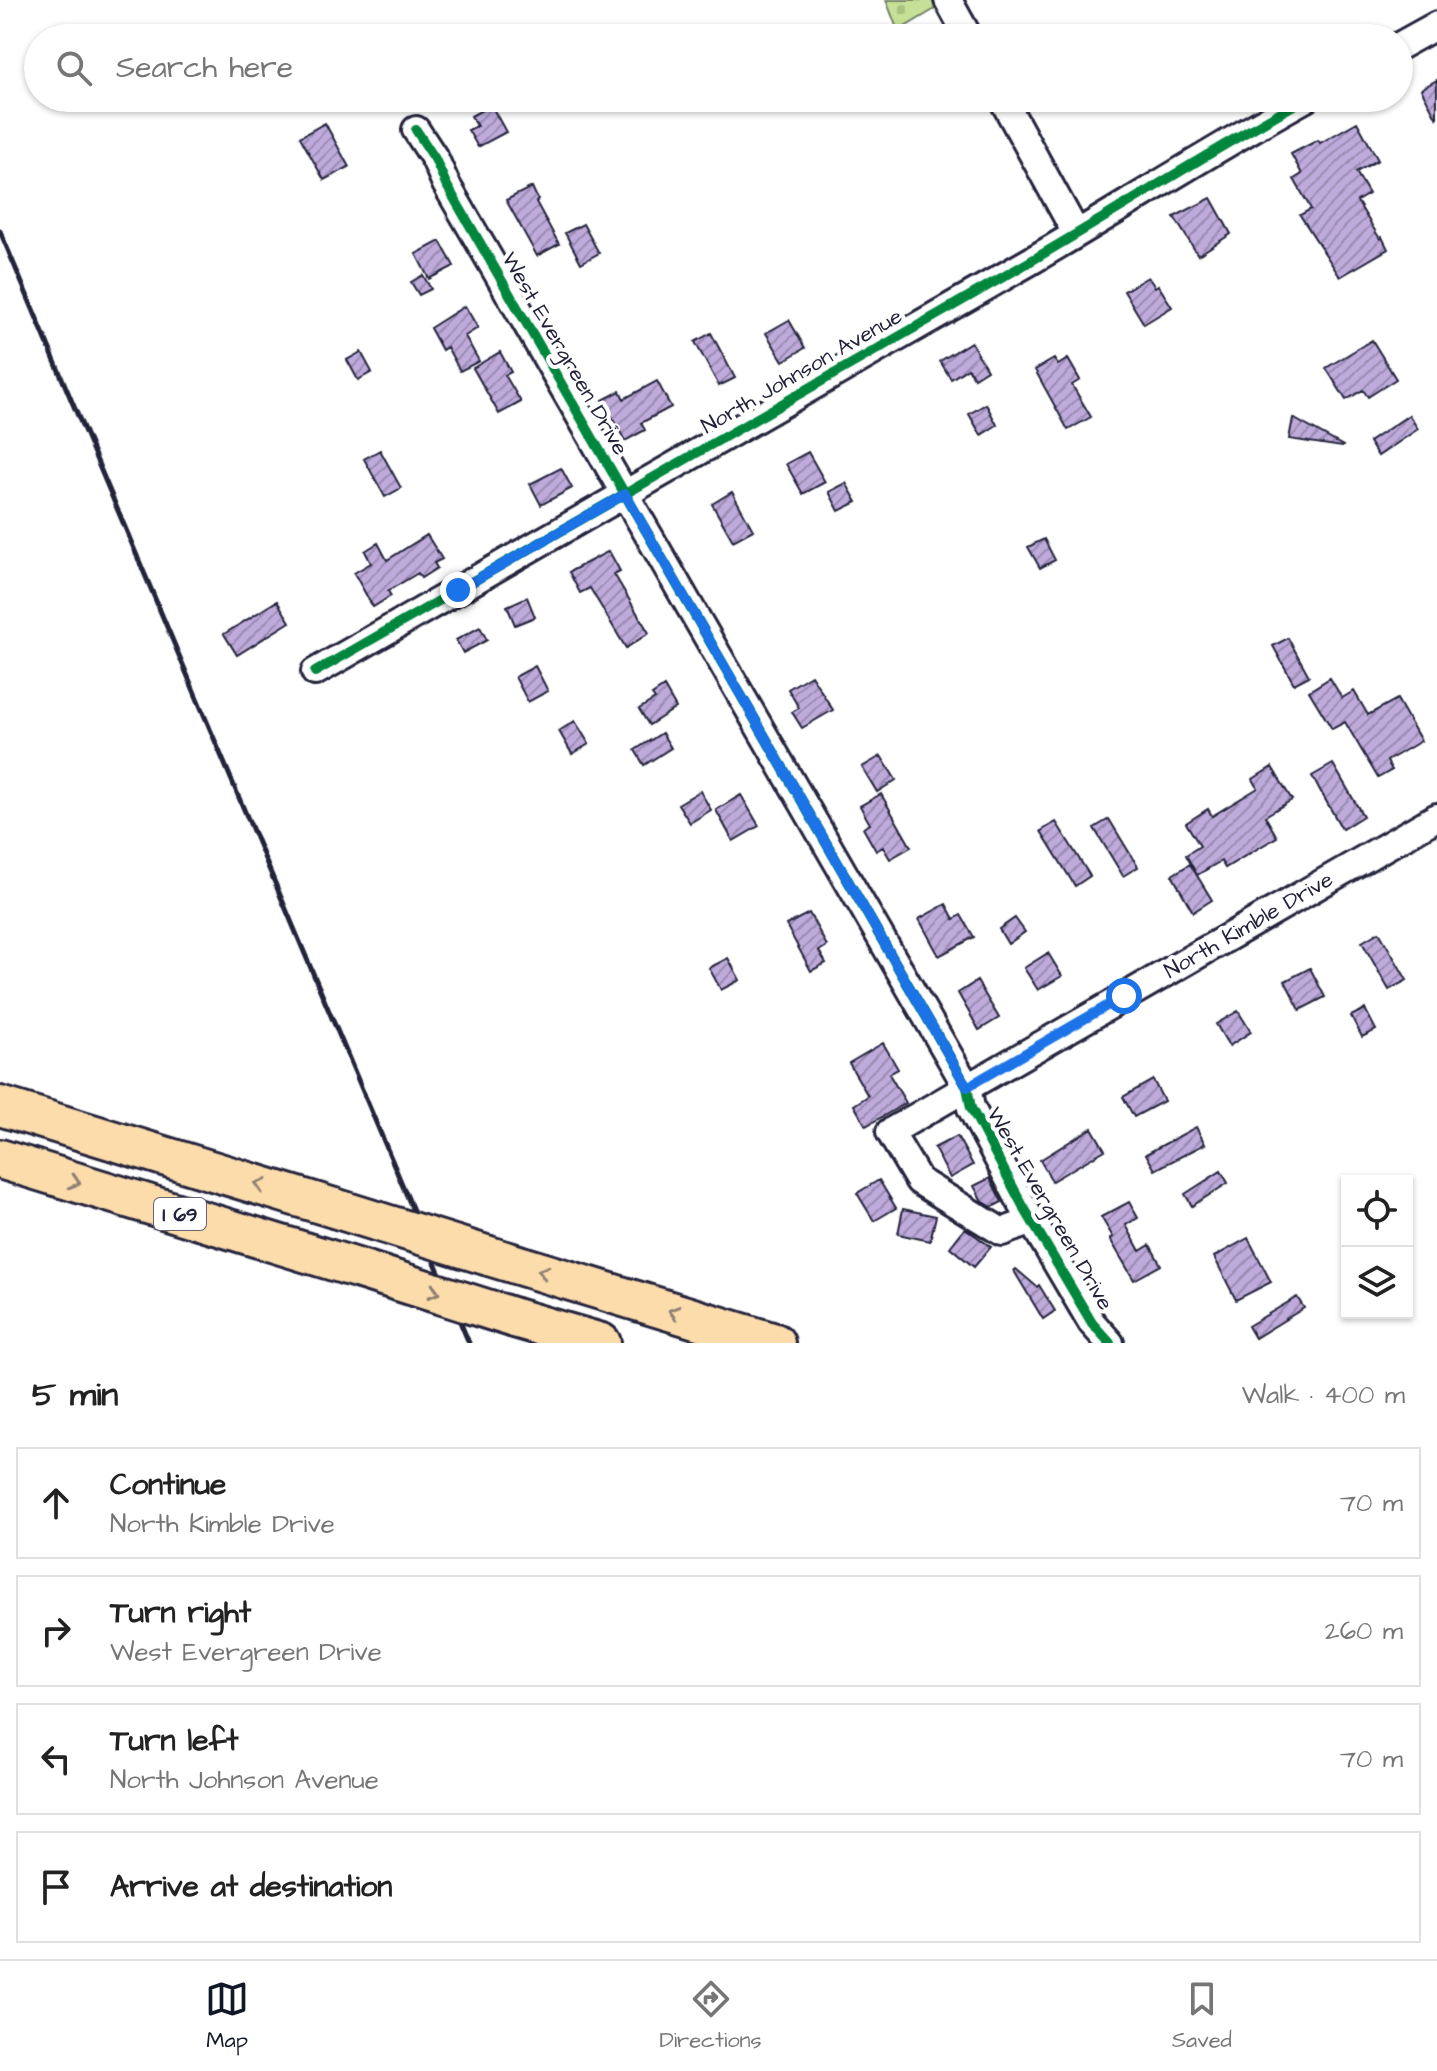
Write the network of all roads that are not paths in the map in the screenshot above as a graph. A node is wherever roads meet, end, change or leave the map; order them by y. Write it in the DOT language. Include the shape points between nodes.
graph roads {
  1 [pos="948,0"];
  2 [pos="961,24"];
  3 [pos="1437,25"];
  4 [pos="1413,38"];
  5 [pos="1010,112"];
  6 [pos="1280,112"];
  7 [pos="416,130"];
  8 [pos="1076,233"];
  9 [pos="625,494"];
  10 [pos="315,672"];
  11 [pos="1437,817"];
  12 [pos="967,1087"];
  13 [pos="0,1106"];
  14 [pos="0,1159"];
  15 [pos="1032,1221"];
  16 [pos="601,1343"];
  17 [pos="775,1343"];
  18 [pos="1110,1343"];
  1 -- 2 [label="street"];
  3 -- 4 [label="street"];
  5 -- 8 [label="street"];
  6 -- 8 [label="street, North Johnson Avenue"];
  7 -- 9 [label="street, West Evergreen Drive"];
  8 -- 9 [label="street, North Johnson Avenue"];
  9 -- 10 [label="street, North Johnson Avenue"];
  9 -- 12 [label="street, West Evergreen Drive"];
  11 -- 12 [label="street, North Kimble Drive"];
  12 -- 15 [label="street, West Evergreen Drive" via="971,1108"];
  12 -- 15 [label="street, North Kimble Drive" via="890,1132 919,1181 1002,1232"];
  17 -- 13 [label="highway, I 69, one-way, bridge"];
  14 -- 16 [label="highway, I 69, one-way, bridge"];
  15 -- 18 [label="street, West Evergreen Drive" via="1092,1323"];
}
